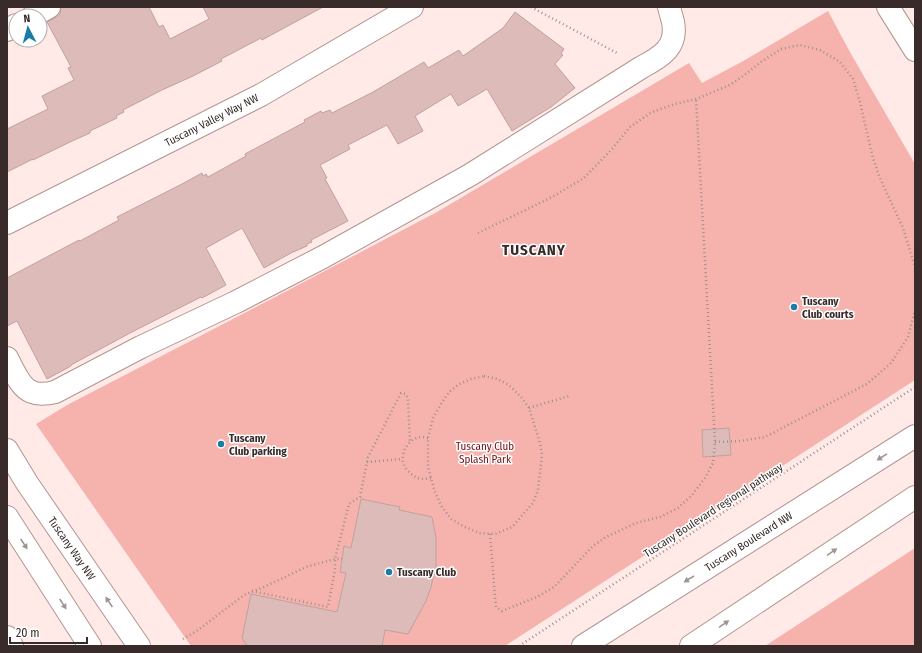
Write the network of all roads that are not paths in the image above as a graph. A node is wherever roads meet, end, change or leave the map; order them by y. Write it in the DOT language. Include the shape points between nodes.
graph roads {
  1 [pos="412,7"];
  2 [pos="669,7"];
  3 [pos="888,7"];
  4 [pos="915,50"];
  5 [pos="7,223"];
  6 [pos="7,358"];
  7 [pos="915,436"];
  8 [pos="7,450"];
  9 [pos="915,496"];
  10 [pos="7,517"];
  11 [pos="7,637"];
  12 [pos="12,646"];
  13 [pos="90,646"];
  14 [pos="139,646"];
  15 [pos="583,646"];
  16 [pos="691,646"];
  1 -- 5 [label="street, Tuscany Valley Way NW" via="261,95"];
  2 -- 6 [label="street" via="673,22 673,42 658,59 470,175 309,264 55,392 39,394 26,388"];
  3 -- 4 [label="street"];
  7 -- 15 [label="street, Tuscany Boulevard NW, one-way"];
  14 -- 8 [label="street, Tuscany Way NW, one-way"];
  16 -- 9 [label="street, one-way"];
  10 -- 13 [label="street, one-way"];
  11 -- 12 [label="street"];
}
